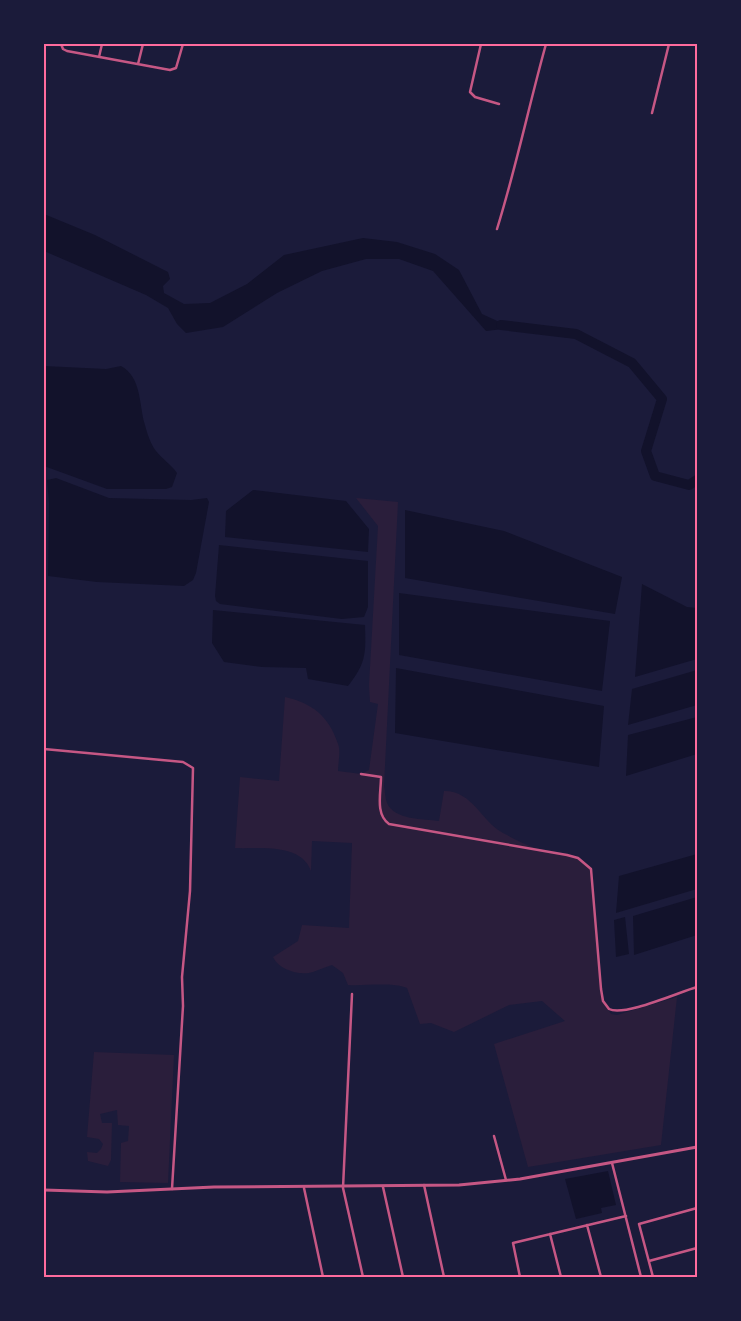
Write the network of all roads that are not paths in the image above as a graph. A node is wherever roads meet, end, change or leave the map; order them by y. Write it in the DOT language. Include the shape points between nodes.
graph roads {
  1 [pos="61,44"];
  2 [pos="102,44"];
  3 [pos="143,44"];
  4 [pos="183,44"];
  5 [pos="481,44"];
  6 [pos="546,44"];
  7 [pos="670,44"];
  8 [pos="99,57"];
  9 [pos="138,64"];
  10 [pos="499,104"];
  11 [pos="652,113"];
  12 [pos="497,229"];
  13 [pos="44,749"];
  14 [pos="361,774"];
  15 [pos="697,987"];
  16 [pos="352,994"];
  17 [pos="494,1136"];
  18 [pos="697,1147"];
  19 [pos="612,1163"];
  20 [pos="506,1181"];
  21 [pos="424,1186"];
  22 [pos="384,1187"];
  23 [pos="304,1188"];
  24 [pos="344,1188"];
  25 [pos="172,1189"];
  26 [pos="44,1190"];
  27 [pos="697,1208"];
  28 [pos="626,1216"];
  29 [pos="587,1225"];
  30 [pos="550,1234"];
  31 [pos="697,1248"];
  32 [pos="649,1261"];
  33 [pos="324,1277"];
  34 [pos="363,1277"];
  35 [pos="403,1277"];
  36 [pos="444,1277"];
  37 [pos="520,1277"];
  38 [pos="561,1277"];
  39 [pos="601,1277"];
  40 [pos="642,1277"];
  41 [pos="653,1277"];
  1 -- 8 [label="street" via="67,51"];
  2 -- 8 [label="street"];
  3 -- 9 [label="street"];
  4 -- 9 [label="street" via="174,70"];
  5 -- 10 [label="street" via="470,92 475,97"];
  6 -- 12 [label="street"];
  7 -- 11 [label="street"];
  8 -- 9 [label="street"];
  13 -- 25 [label="street" via="183,762 193,768 190,891 182,977"];
  14 -- 15 [label="street" via="382,778 380,808 389,824 548,852 587,863 591,869 601,989 603,1001 609,1009 618,1012 632,1009"];
  16 -- 24 [label="street"];
  17 -- 20 [label="street"];
  18 -- 19 [label="street"];
  19 -- 20 [label="street"];
  19 -- 28 [label="street"];
  20 -- 21 [label="street"];
  21 -- 22 [label="street"];
  21 -- 36 [label="street"];
  22 -- 24 [label="street"];
  22 -- 35 [label="street"];
  23 -- 24 [label="street"];
  23 -- 25 [label="street"];
  23 -- 33 [label="street"];
  24 -- 34 [label="street"];
  25 -- 26 [label="street"];
  27 -- 32 [label="street" via="640,1223"];
  28 -- 29 [label="street"];
  28 -- 40 [label="street"];
  29 -- 30 [label="street"];
  29 -- 39 [label="street"];
  30 -- 37 [label="street" via="513,1244"];
  30 -- 38 [label="street"];
  31 -- 32 [label="street"];
  32 -- 41 [label="street"];
}
